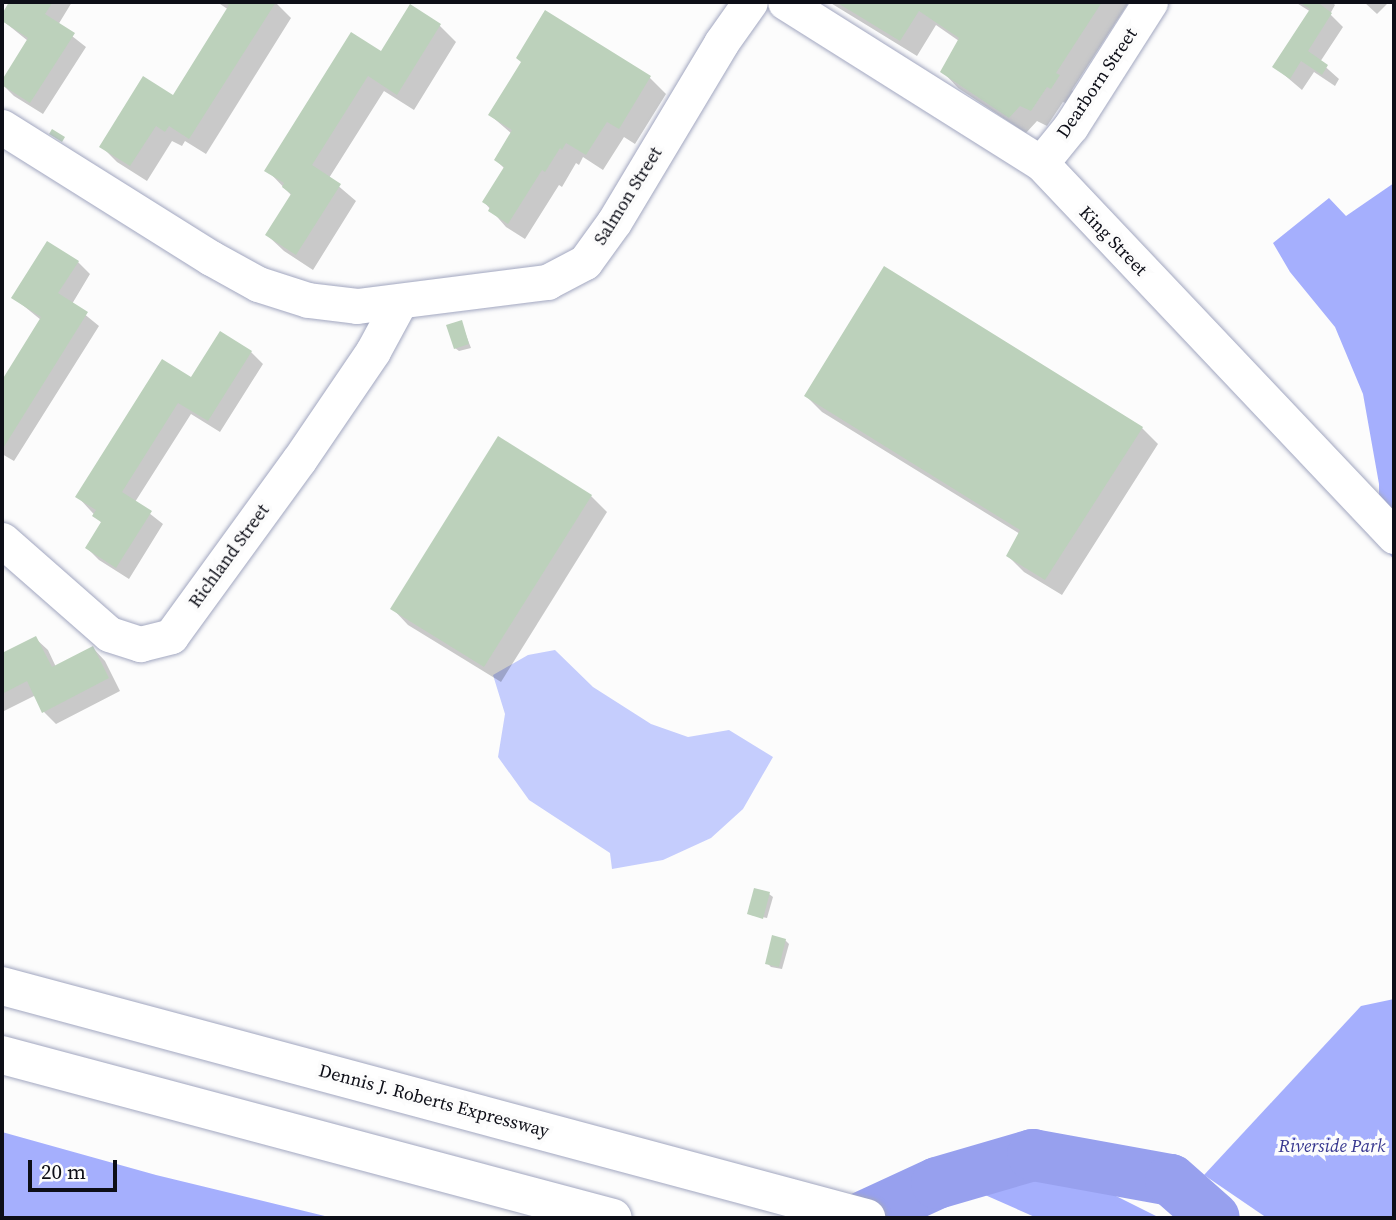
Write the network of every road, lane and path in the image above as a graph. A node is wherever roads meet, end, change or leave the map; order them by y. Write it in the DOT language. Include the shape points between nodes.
graph roads {
  1 [pos="750,2"];
  2 [pos="785,2"];
  3 [pos="1150,2"];
  4 [pos="2,127"];
  5 [pos="1041,163"];
  6 [pos="399,303"];
  7 [pos="1394,536"];
  8 [pos="2,540"];
  9 [pos="2,986"];
  10 [pos="2,1055"];
  11 [pos="613,1218"];
  12 [pos="866,1218"];
  1 -- 6 [label="street, Salmon Street" via="614,222 584,262 547,282 436,294"];
  2 -- 5 [label="street, King Street"];
  3 -- 5 [label="street, Dearborn Street" via="1071,126"];
  4 -- 6 [label="street, Salmon Street" via="258,284 308,300 356,306"];
  5 -- 7 [label="street, King Street"];
  6 -- 8 [label="street, Richland Street" via="373,351 314,438 171,636 140,644 109,634"];
  9 -- 12 [label="highway, Dennis J. Roberts Expressway"];
  10 -- 11 [label="highway"];
}
